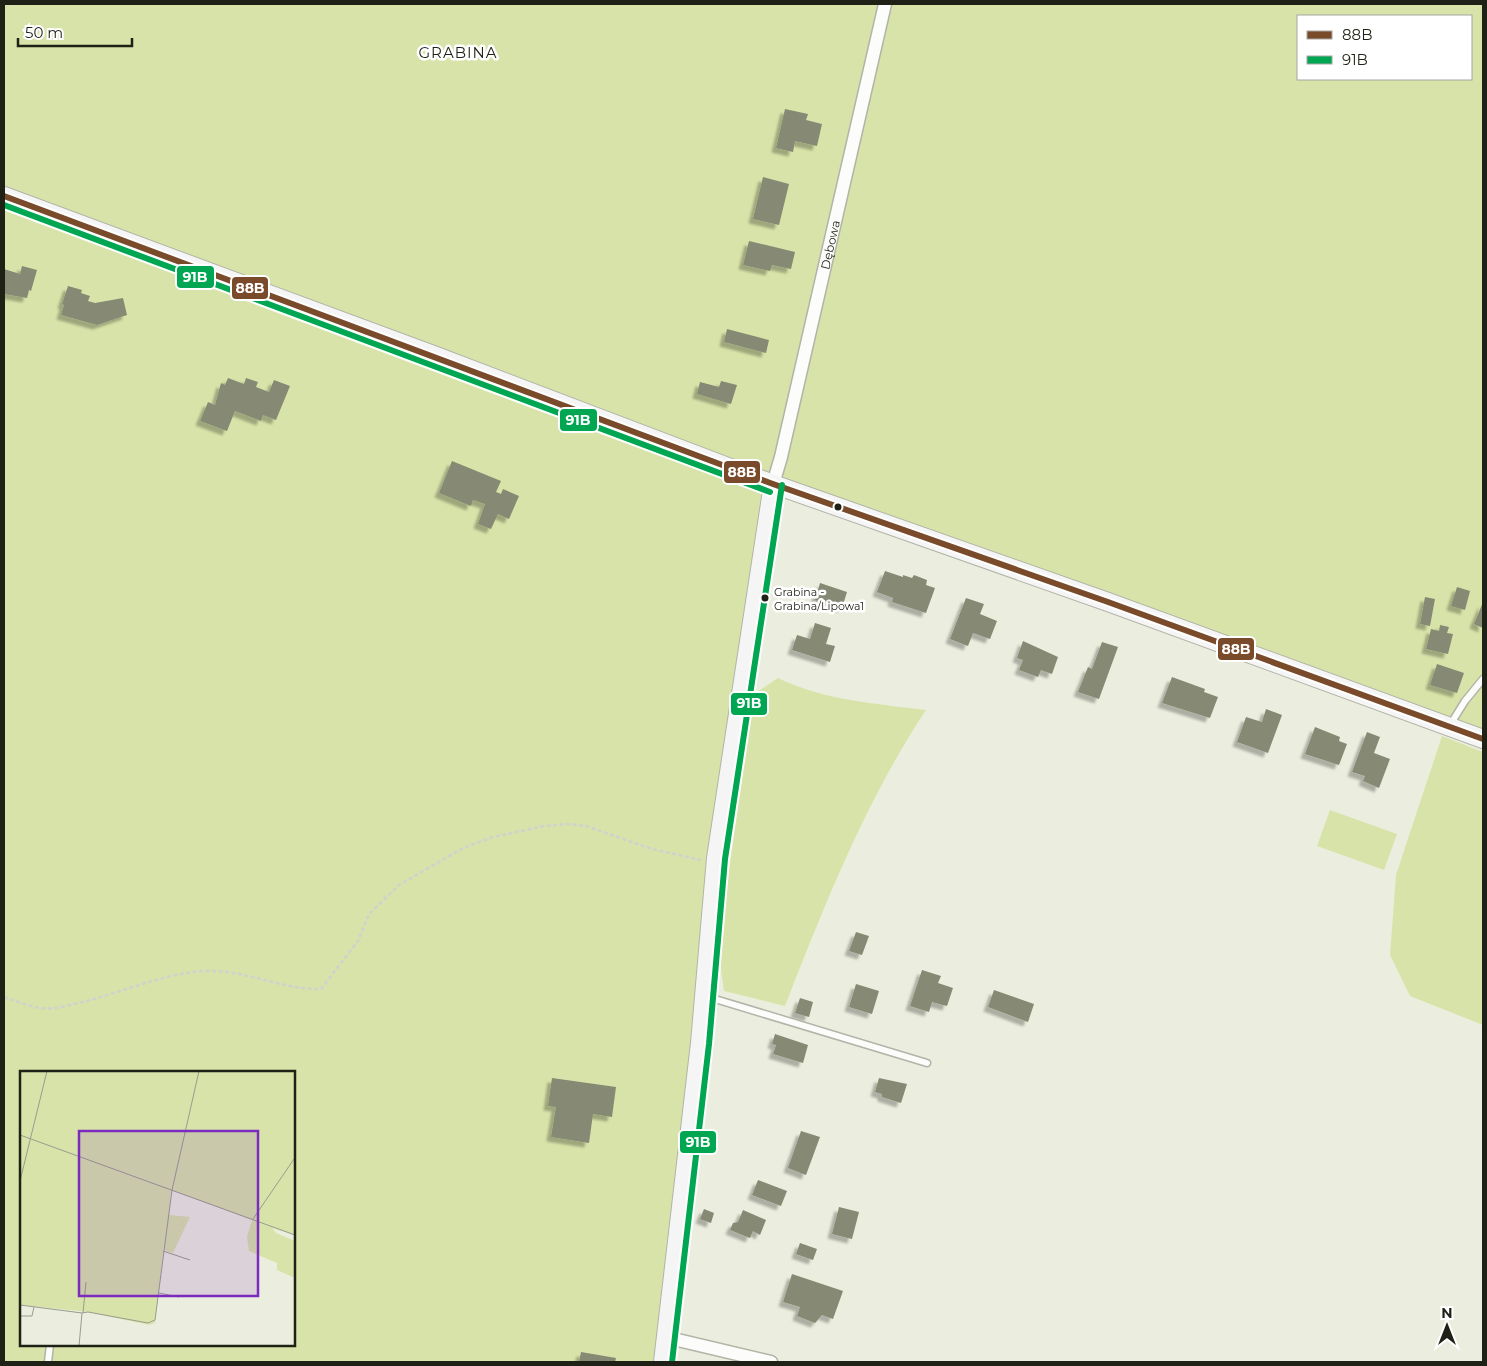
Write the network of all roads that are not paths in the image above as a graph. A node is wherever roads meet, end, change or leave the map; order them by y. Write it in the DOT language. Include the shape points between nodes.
graph roads {
  1 [pos="885,4"];
  2 [pos="4,196"];
  3 [pos="773,484"];
  4 [pos="1483,679"];
  5 [pos="1449,726"];
  6 [pos="1483,739"];
  7 [pos="704,996"];
  8 [pos="927,1063"];
  9 [pos="665,1337"];
  10 [pos="50,1346"];
  11 [pos="48,1362"];
  12 [pos="663,1362"];
  13 [pos="771,1362"];
  1 -- 3 [label="street, Dębowa"];
  2 -- 3 [label="street"];
  3 -- 5 [label="street"];
  3 -- 7 [label="street" via="716,858"];
  4 -- 5 [label="lane"];
  5 -- 6 [label="street"];
  7 -- 8 [label="lane"];
  7 -- 9 [label="street"];
  9 -- 12 [label="street"];
  9 -- 13 [label="street"];
  10 -- 11 [label="lane"];
}
